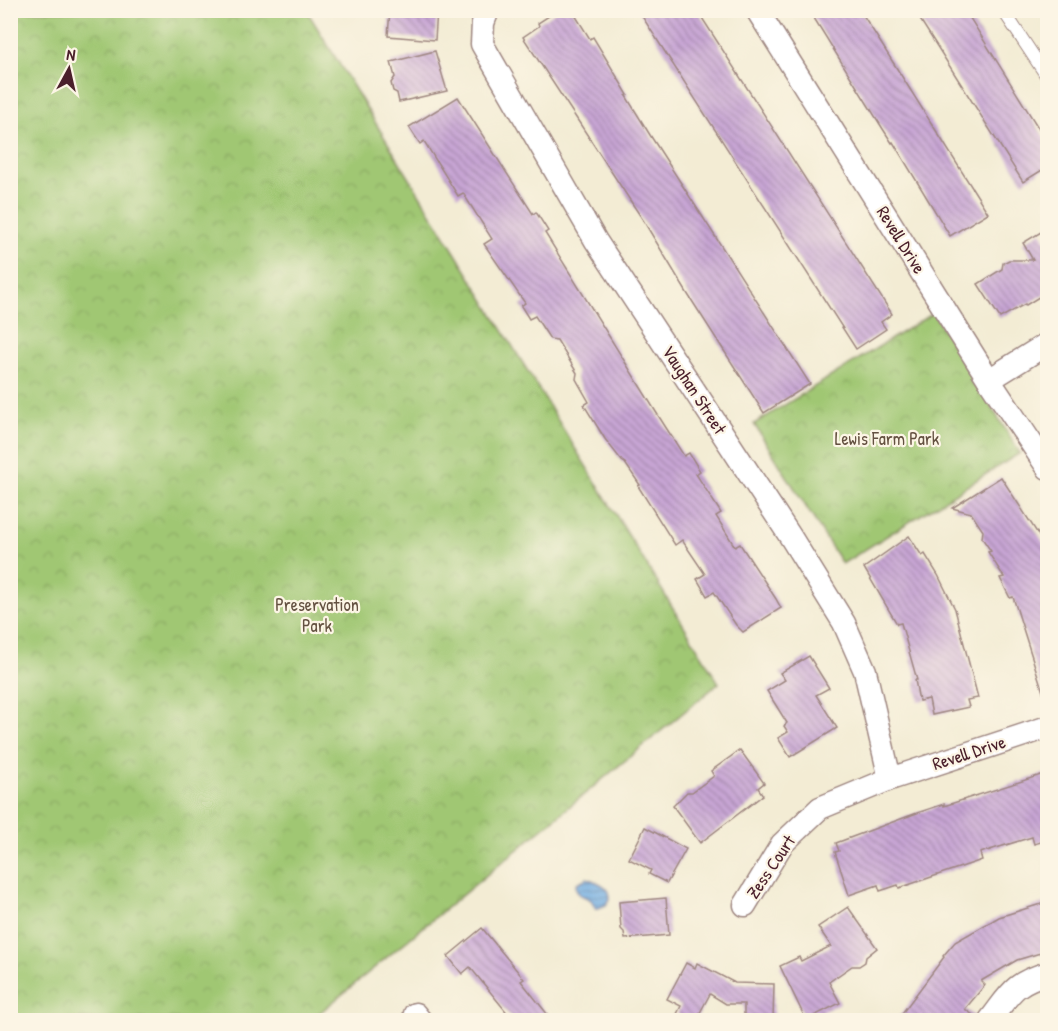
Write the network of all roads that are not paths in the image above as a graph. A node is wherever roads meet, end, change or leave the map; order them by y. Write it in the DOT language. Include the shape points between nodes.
graph roads {
  1 [pos="488,10"];
  2 [pos="756,10"];
  3 [pos="1003,10"];
  4 [pos="1047,78"];
  5 [pos="1047,343"];
  6 [pos="989,380"];
  7 [pos="1047,468"];
  8 [pos="1047,727"];
  9 [pos="890,779"];
  10 [pos="745,905"];
  11 [pos="1047,973"];
  12 [pos="990,1020"];
  1 -- 9 [label="street, Vaughan Street" via="482,44 596,241 844,623 865,671"];
  2 -- 6 [label="street, Revell Drive"];
  3 -- 4 [label="lane"];
  5 -- 6 [label="street"];
  6 -- 7 [label="street, Revell Drive"];
  8 -- 9 [label="street, Revell Drive"];
  9 -- 10 [label="street, Zess Court" via="820,808 782,844"];
  11 -- 12 [label="street" via="1018,986"];
}
